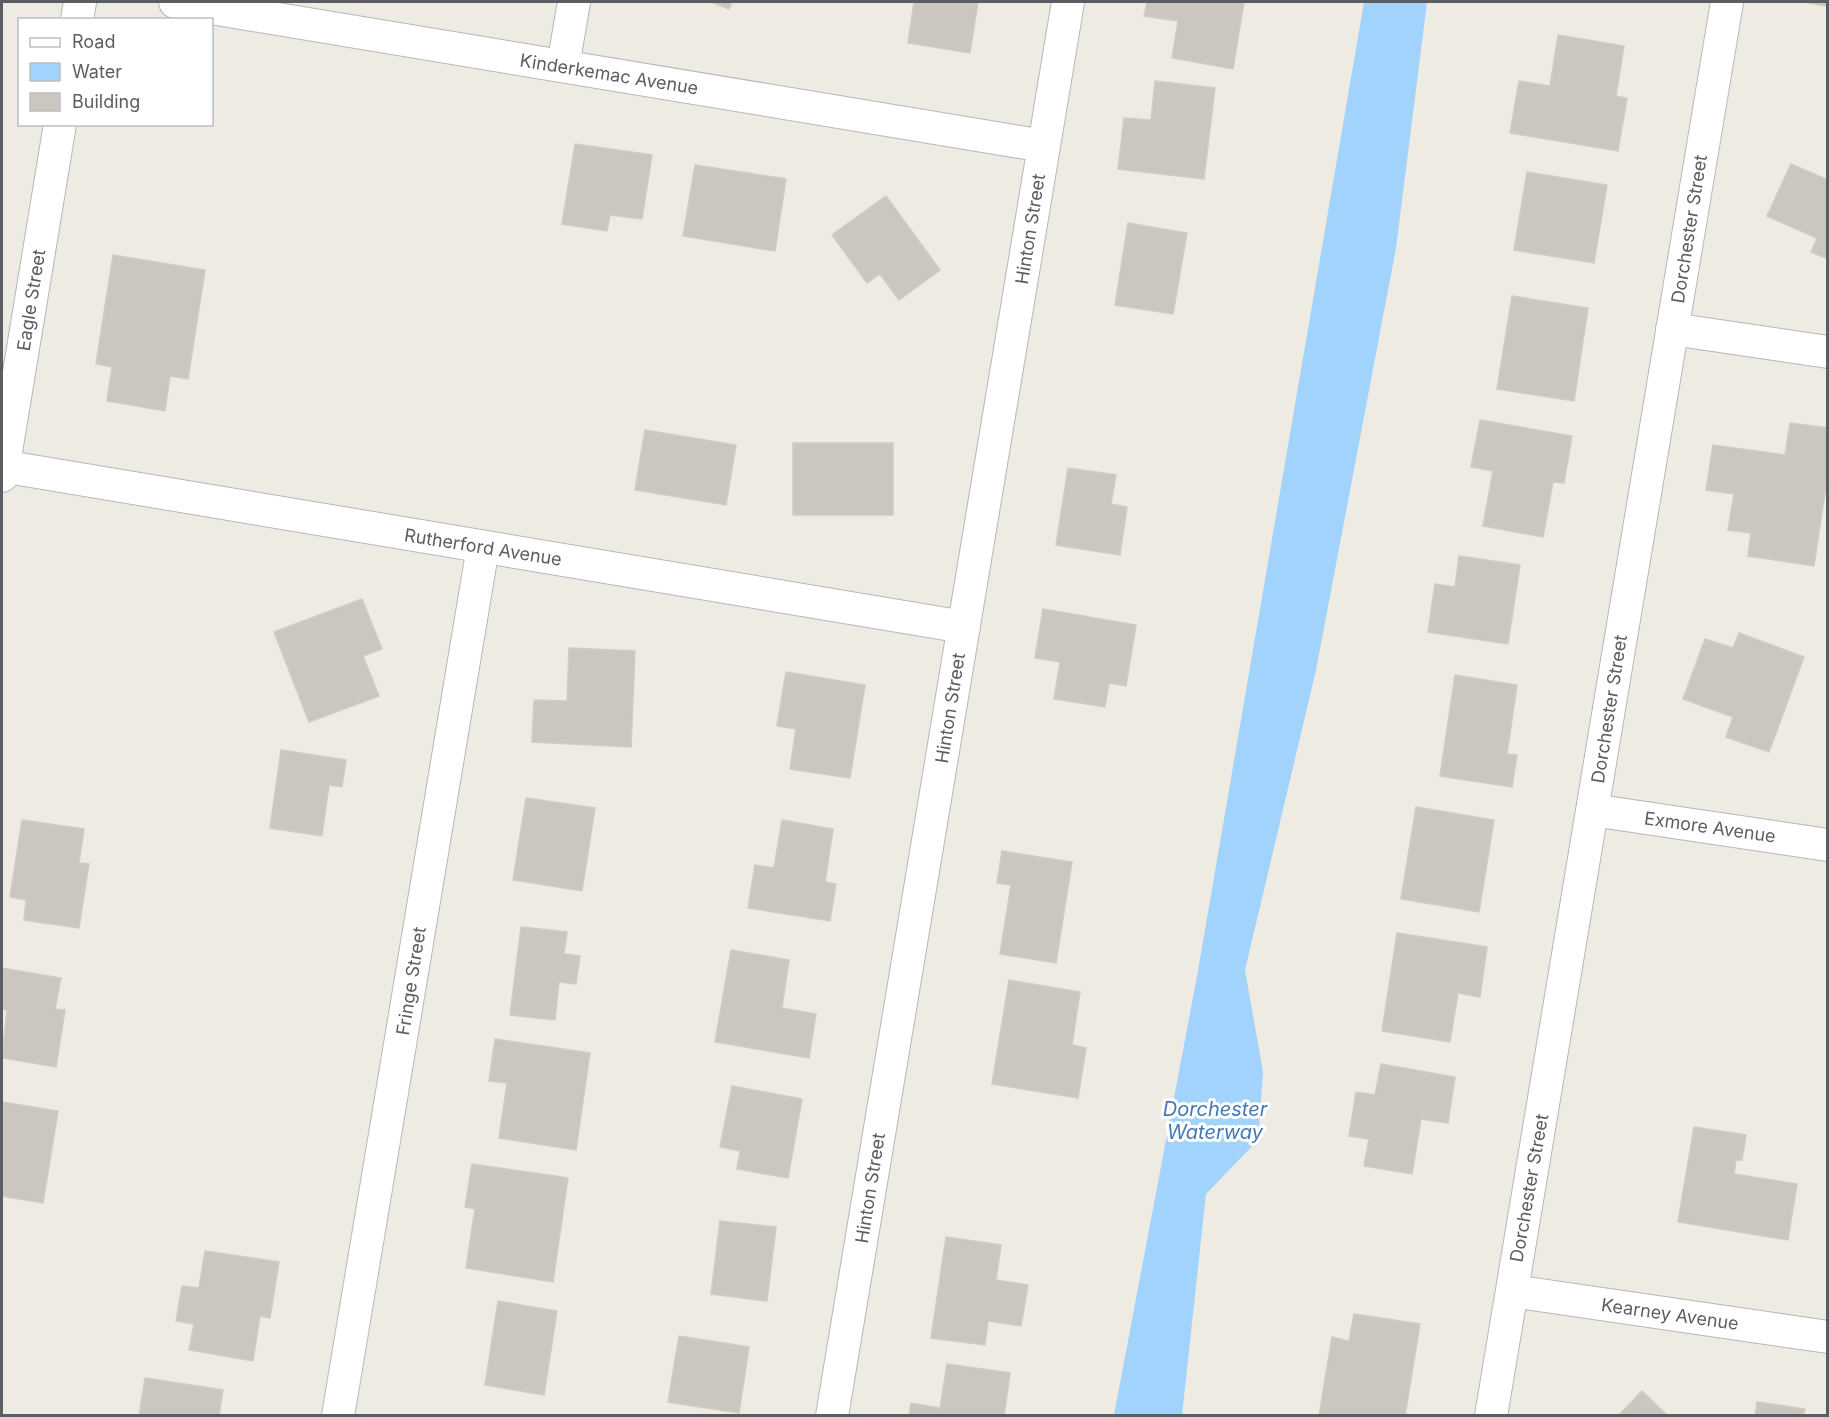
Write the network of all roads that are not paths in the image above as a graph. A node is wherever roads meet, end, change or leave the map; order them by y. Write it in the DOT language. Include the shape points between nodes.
graph roads {
  1 [pos="80,2"];
  2 [pos="175,2"];
  3 [pos="574,2"];
  4 [pos="1068,2"];
  5 [pos="1727,2"];
  6 [pos="77,18"];
  7 [pos="563,66"];
  8 [pos="60,126"];
  9 [pos="1044,146"];
  10 [pos="1672,329"];
  11 [pos="1827,352"];
  12 [pos="2,470"];
  13 [pos="483,547"];
  14 [pos="964,627"];
  15 [pos="1592,810"];
  16 [pos="1827,844"];
  17 [pos="1512,1291"];
  18 [pos="1827,1337"];
  19 [pos="338,1416"];
  20 [pos="832,1416"];
  21 [pos="1491,1416"];
  1 -- 6 [label="street"];
  2 -- 7 [label="street, Kinderkemac Avenue"];
  3 -- 7 [label="street"];
  4 -- 9 [label="street, Hinton Street"];
  5 -- 10 [label="street, Dorchester Street"];
  7 -- 9 [label="street, Kinderkemac Avenue"];
  8 -- 12 [label="street, Eagle Street"];
  9 -- 14 [label="street, Hinton Street"];
  10 -- 11 [label="street"];
  10 -- 15 [label="street, Dorchester Street"];
  12 -- 13 [label="street, Rutherford Avenue"];
  13 -- 14 [label="street, Rutherford Avenue"];
  13 -- 19 [label="street, Fringe Street"];
  14 -- 20 [label="street, Hinton Street"];
  15 -- 16 [label="street, Exmore Avenue"];
  15 -- 17 [label="street, Dorchester Street"];
  17 -- 18 [label="street, Kearney Avenue"];
  17 -- 21 [label="street, Dorchester Street"];
}
